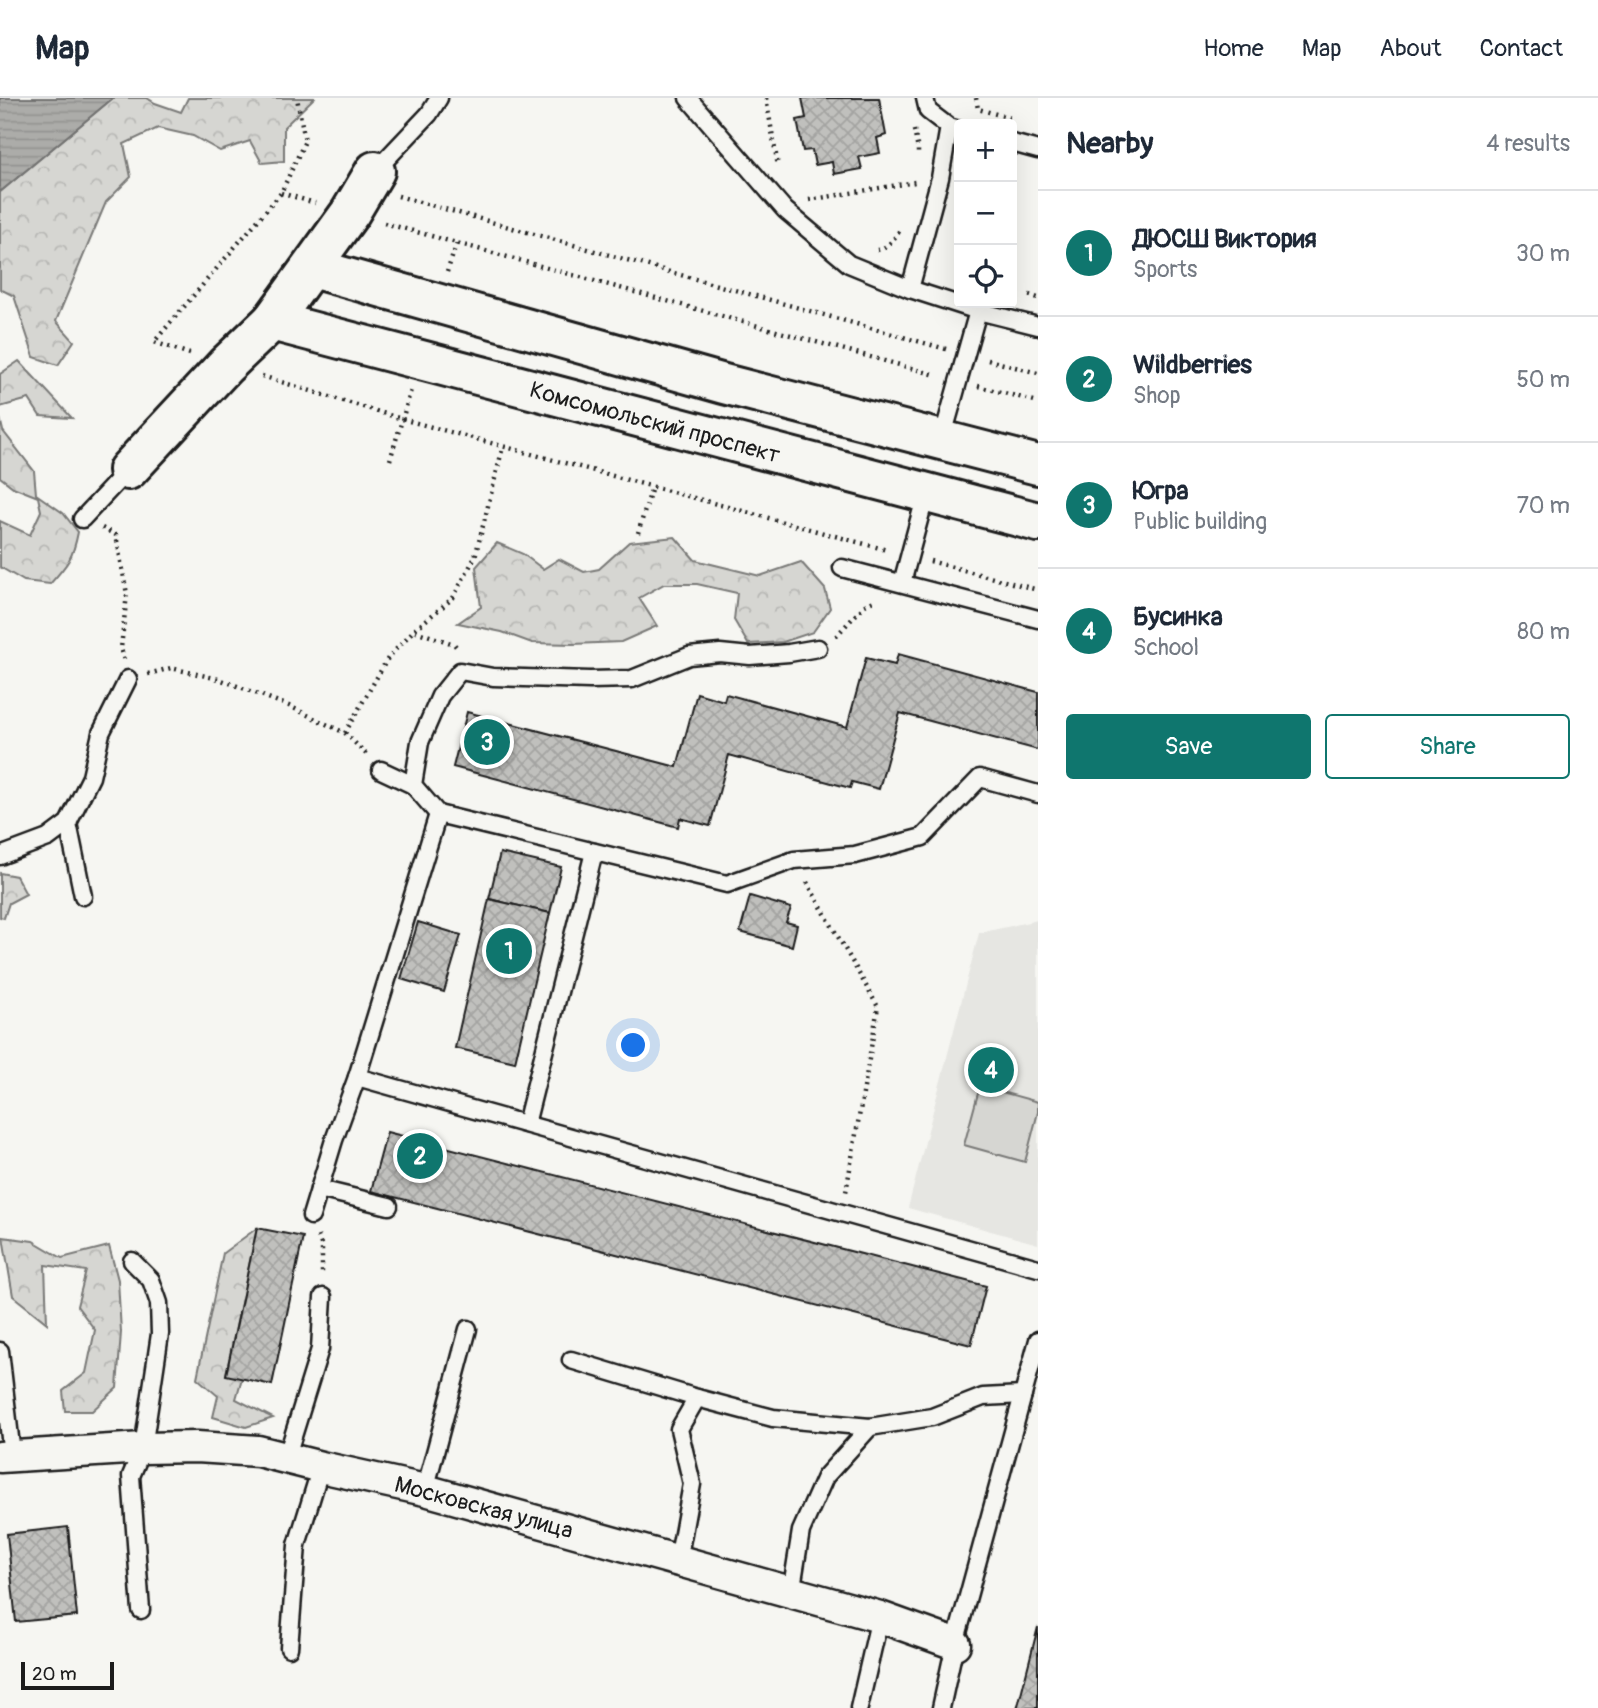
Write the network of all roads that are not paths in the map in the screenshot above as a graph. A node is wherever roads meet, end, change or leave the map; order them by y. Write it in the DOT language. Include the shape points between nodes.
graph roads {
  1 [pos="439,98"];
  2 [pos="688,98"];
  3 [pos="925,98"];
  4 [pos="954,129"];
  5 [pos="1017,144"];
  6 [pos="1038,150"];
  7 [pos="363,191"];
  8 [pos="312,268"];
  9 [pos="910,289"];
  10 [pos="978,311"];
  11 [pos="272,321"];
  12 [pos="1038,326"];
  13 [pos="942,439"];
  14 [pos="1038,465"];
  15 [pos="128,470"];
  16 [pos="926,494"];
  17 [pos="82,519"];
  18 [pos="1038,522"];
  19 [pos="842,568"];
  20 [pos="902,583"];
  21 [pos="1038,618"];
  22 [pos="818,648"];
  23 [pos="128,678"];
  24 [pos="381,770"];
  25 [pos="413,785"];
  26 [pos="1038,794"];
  27 [pos="438,814"];
  28 [pos="68,822"];
  29 [pos="594,852"];
  30 [pos="0,856"];
  31 [pos="83,896"];
  32 [pos="357,1077"];
  33 [pos="526,1124"];
  34 [pos="319,1189"];
  35 [pos="389,1206"];
  36 [pos="311,1216"];
  37 [pos="132,1261"];
  38 [pos="1038,1268"];
  39 [pos="323,1297"];
  40 [pos="468,1329"];
  41 [pos="1038,1340"];
  42 [pos="0,1351"];
  43 [pos="571,1360"];
  44 [pos="1023,1395"];
  45 [pos="697,1398"];
  46 [pos="870,1427"];
  47 [pos="143,1448"];
  48 [pos="6,1456"];
  49 [pos="286,1459"];
  50 [pos="321,1467"];
  51 [pos="425,1490"];
  52 [pos="678,1561"];
  53 [pos="791,1592"];
  54 [pos="141,1611"];
  55 [pos="880,1617"];
  56 [pos="956,1644"];
  57 [pos="289,1648"];
  58 [pos="859,1708"];
  59 [pos="941,1708"];
  1 -- 7 [label="lane"];
  2 -- 9 [label="lane" via="785,210 849,264"];
  3 -- 4 [label="lane" via="928,111"];
  4 -- 9 [label="lane"];
  5 -- 6 [label="lane"];
  7 -- 8 [label="street"];
  8 -- 11 [label="street"];
  8 -- 13 [label="street" via="724,384"];
  9 -- 10 [label="lane"];
  10 -- 12 [label="lane"];
  10 -- 13 [label="lane"];
  11 -- 15 [label="street"];
  11 -- 16 [label="street, Комсомольский проспект"];
  13 -- 14 [label="street"];
  15 -- 17 [label="lane"];
  16 -- 18 [label="street, Комсомольский проспект"];
  16 -- 20 [label="lane"];
  19 -- 20 [label="lane"];
  20 -- 21 [label="lane"];
  22 -- 25 [label="lane" via="750,656 689,656 632,678 493,677 460,671 440,696 419,742"];
  23 -- 28 [label="lane" via="100,733 91,777"];
  24 -- 25 [label="lane"];
  25 -- 27 [label="lane"];
  26 -- 29 [label="lane" via="980,778 923,837 855,855 794,860 727,884"];
  27 -- 29 [label="lane"];
  27 -- 32 [label="lane"];
  28 -- 30 [label="lane" via="48,838"];
  28 -- 31 [label="lane"];
  29 -- 33 [label="lane"];
  32 -- 33 [label="lane"];
  32 -- 34 [label="lane"];
  33 -- 38 [label="lane"];
  34 -- 35 [label="lane"];
  34 -- 36 [label="lane"];
  37 -- 47 [label="lane" via="151,1279 159,1303 160,1334"];
  39 -- 49 [label="lane" via="320,1349"];
  40 -- 51 [label="lane"];
  41 -- 44 [label="lane"];
  42 -- 48 [label="lane"];
  43 -- 45 [label="lane"];
  44 -- 46 [label="lane" via="983,1397 932,1417"];
  44 -- 56 [label="lane"];
  45 -- 46 [label="lane" via="773,1418"];
  45 -- 52 [label="lane" via="680,1429 692,1484"];
  46 -- 53 [label="lane" via="825,1477 801,1531"];
  47 -- 48 [label="street, Московская улица"];
  47 -- 49 [label="street, Московская улица" via="221,1448"];
  47 -- 54 [label="lane" via="131,1476"];
  49 -- 50 [label="street, Московская улица"];
  50 -- 51 [label="street, Московская улица"];
  50 -- 57 [label="lane" via="297,1545"];
  51 -- 52 [label="street, Московская улица"];
  52 -- 53 [label="street, Московская улица"];
  53 -- 55 [label="street, Московская улица"];
  55 -- 56 [label="street, Московская улица"];
  55 -- 58 [label="lane"];
  56 -- 59 [label="lane"];
}
